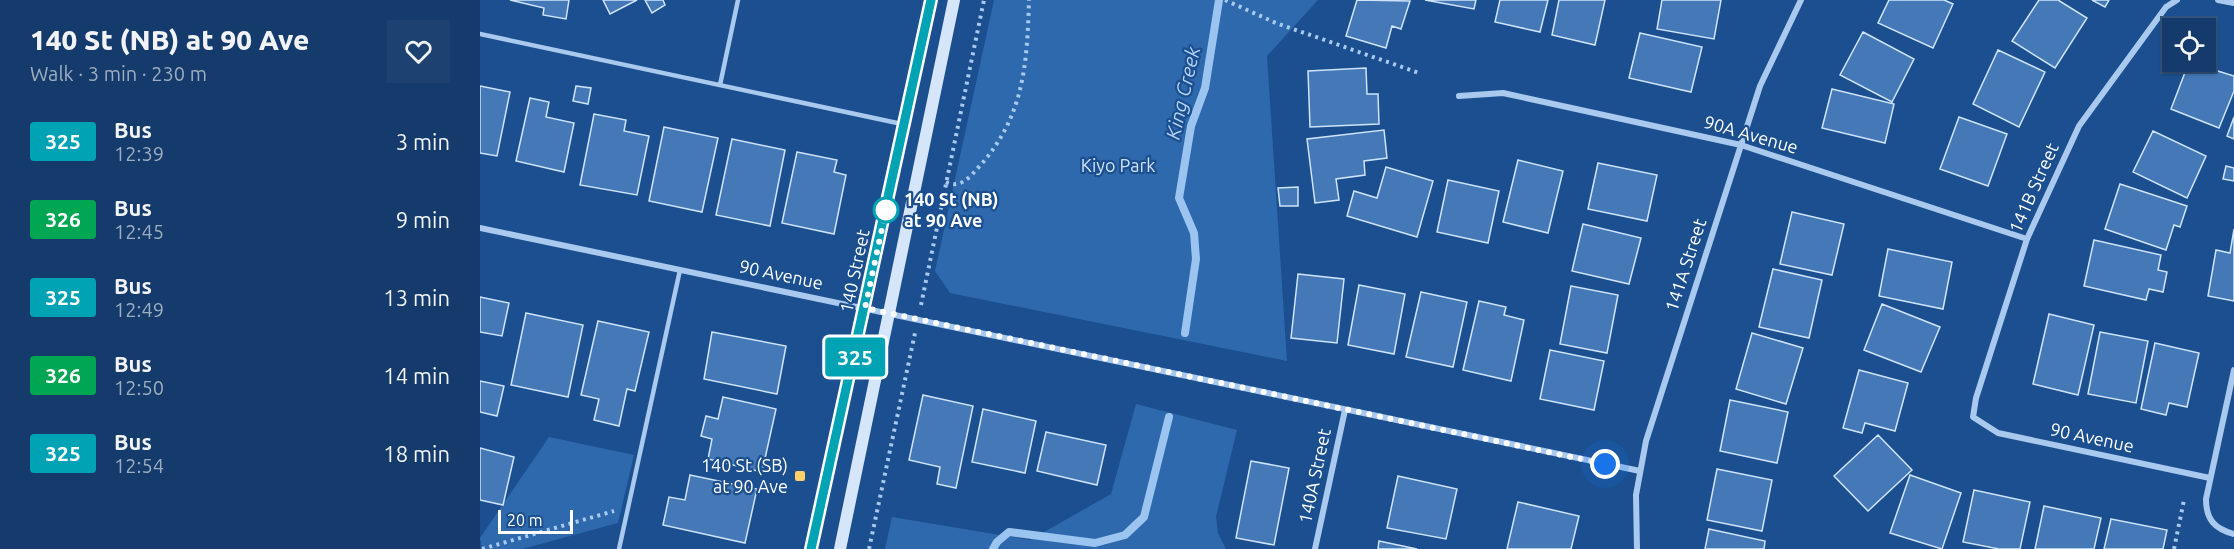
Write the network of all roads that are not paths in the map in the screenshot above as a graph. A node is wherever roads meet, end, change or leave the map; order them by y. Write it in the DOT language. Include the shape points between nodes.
graph roads {
  1 [pos="738,0"];
  2 [pos="931,0"];
  3 [pos="954,0"];
  4 [pos="1801,0"];
  5 [pos="2176,0"];
  6 [pos="2218,0"];
  7 [pos="2234,3"];
  8 [pos="480,34"];
  9 [pos="720,85"];
  10 [pos="1459,96"];
  11 [pos="904,125"];
  12 [pos="1741,145"];
  13 [pos="480,228"];
  14 [pos="2027,239"];
  15 [pos="680,270"];
  16 [pos="865,308"];
  17 [pos="890,314"];
  18 [pos="2234,370"];
  19 [pos="1345,410"];
  20 [pos="1973,417"];
  21 [pos="1640,471"];
  22 [pos="2210,478"];
  23 [pos="2234,534"];
  24 [pos="619,549"];
  25 [pos="811,549"];
  26 [pos="840,549"];
  27 [pos="1315,549"];
  28 [pos="1636,549"];
  1 -- 9 [label="lane"];
  2 -- 11 [label="main road, 140 Street"];
  3 -- 17 [label="main road"];
  4 -- 12 [label="street, 141A Street" via="1760,86"];
  5 -- 14 [label="street, 141B Street" via="2166,7 2079,126"];
  6 -- 7 [label="street"];
  8 -- 9 [label="lane"];
  9 -- 11 [label="lane"];
  10 -- 12 [label="street, 90A Avenue" via="1503,93"];
  11 -- 16 [label="main road, 140 Street"];
  12 -- 14 [label="street, 90A Avenue"];
  12 -- 21 [label="street, 141A Street" via="1646,441"];
  13 -- 15 [label="street, 90 Avenue"];
  14 -- 20 [label="street, 141B Street"];
  15 -- 16 [label="street, 90 Avenue"];
  15 -- 24 [label="lane"];
  16 -- 17 [label="street, 90 Avenue"];
  16 -- 25 [label="main road, 140 Street"];
  17 -- 19 [label="street, 90 Avenue"];
  17 -- 26 [label="main road"];
  18 -- 22 [label="street"];
  19 -- 21 [label="street, 90 Avenue"];
  19 -- 27 [label="street, 140A Street"];
  20 -- 22 [label="street, 90 Avenue" via="1998,434"];
  21 -- 28 [label="street, 141A Street"];
  22 -- 23 [label="street" via="2206,512 2210,522"];
}
